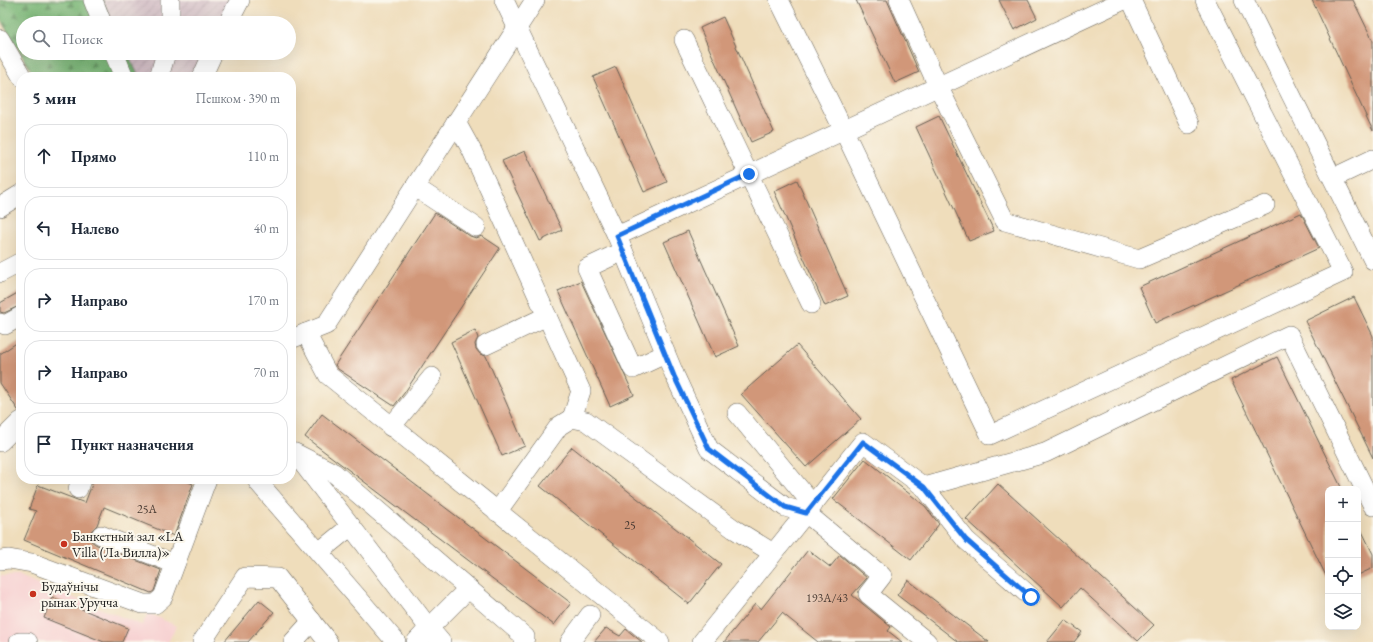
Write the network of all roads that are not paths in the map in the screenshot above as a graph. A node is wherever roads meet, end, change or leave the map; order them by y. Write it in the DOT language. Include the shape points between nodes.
graph roads {
  1 [pos="93,0"];
  2 [pos="170,0"];
  3 [pos="240,0"];
  4 [pos="504,0"];
  5 [pos="535,0"];
  6 [pos="779,0"];
  7 [pos="899,0"];
  8 [pos="1124,0"];
  9 [pos="1131,0"];
  10 [pos="1205,0"];
  11 [pos="1244,0"];
  12 [pos="99,16"];
  13 [pos="170,16"];
  14 [pos="232,16"];
  15 [pos="517,28"];
  16 [pos="0,39"];
  17 [pos="684,40"];
  18 [pos="117,60"];
  19 [pos="164,60"];
  20 [pos="210,60"];
  21 [pos="19,72"];
  22 [pos="122,72"];
  23 [pos="160,72"];
  24 [pos="204,72"];
  25 [pos="938,86"];
  26 [pos="456,122"];
  27 [pos="1189,124"];
  28 [pos="843,129"];
  29 [pos="1373,159"];
  30 [pos="749,174"];
  31 [pos="1333,178"];
  32 [pos="415,186"];
  33 [pos="16,197"];
  34 [pos="1265,205"];
  35 [pos="0,207"];
  36 [pos="476,227"];
  37 [pos="620,243"];
  38 [pos="1373,260"];
  39 [pos="16,265"];
  40 [pos="0,273"];
  41 [pos="811,304"];
  42 [pos="547,316"];
  43 [pos="16,319"];
  44 [pos="0,323"];
  45 [pos="298,336"];
  46 [pos="486,345"];
  47 [pos="666,354"];
  48 [pos="432,377"];
  49 [pos="737,413"];
  50 [pos="572,418"];
  51 [pos="16,426"];
  52 [pos="391,427"];
  53 [pos="0,442"];
  54 [pos="296,455"];
  55 [pos="296,458"];
  56 [pos="205,484"];
  57 [pos="260,484"];
  58 [pos="924,487"];
  59 [pos="1373,506"];
  60 [pos="809,509"];
  61 [pos="497,512"];
  62 [pos="351,526"];
  63 [pos="101,535"];
  64 [pos="319,552"];
  65 [pos="773,553"];
  66 [pos="0,560"];
  67 [pos="175,564"];
  68 [pos="468,589"];
  69 [pos="1031,597"];
  70 [pos="590,615"];
  71 [pos="312,621"];
  72 [pos="435,635"];
  73 [pos="19,642"];
  74 [pos="28,642"];
  75 [pos="202,642"];
  76 [pos="292,642"];
  77 [pos="328,642"];
  78 [pos="396,642"];
  79 [pos="416,642"];
  80 [pos="524,642"];
  81 [pos="570,642"];
  82 [pos="660,642"];
  83 [pos="702,642"];
  84 [pos="927,642"];
  1 -- 12 [label="lane"];
  2 -- 13 [label="lane"];
  3 -- 14 [label="lane"];
  4 -- 15 [label="lane"];
  5 -- 15 [label="lane"];
  6 -- 28 [label="lane"];
  7 -- 25 [label="lane"];
  8 -- 25 [label="lane"];
  9 -- 27 [label="lane"];
  10 -- 28 [label="lane" via="1343,272 990,435"];
  11 -- 31 [label="lane"];
  15 -- 26 [label="lane"];
  15 -- 37 [label="lane"];
  16 -- 21 [label="lane"];
  17 -- 30 [label="lane"];
  18 -- 22 [label="lane"];
  19 -- 23 [label="lane"];
  20 -- 24 [label="lane"];
  25 -- 28 [label="lane"];
  25 -- 34 [label="lane" via="1005,221 1139,259"];
  26 -- 32 [label="lane"];
  26 -- 42 [label="lane" via="472,151"];
  28 -- 30 [label="lane"];
  29 -- 31 [label="lane"];
  30 -- 37 [label="lane"];
  30 -- 41 [label="lane"];
  31 -- 38 [label="lane"];
  32 -- 36 [label="lane"];
  32 -- 45 [label="lane" via="326,325"];
  33 -- 35 [label="lane"];
  37 -- 47 [label="lane"];
  37 -- 47 [label="lane" via="587,268 633,369"];
  39 -- 40 [label="lane"];
  42 -- 46 [label="lane"];
  42 -- 50 [label="lane" via="580,391"];
  43 -- 44 [label="lane" via="5,325"];
  45 -- 52 [label="lane" via="328,375"];
  47 -- 60 [label="lane" via="709,449 785,507"];
  48 -- 52 [label="lane"];
  49 -- 60 [label="lane"];
  50 -- 61 [label="lane" via="559,426"];
  50 -- 65 [label="lane" via="586,420 734,529"];
  51 -- 53 [label="lane"];
  52 -- 61 [label="lane"];
  54 -- 68 [label="lane" via="334,473"];
  55 -- 62 [label="lane"];
  56 -- 67 [label="lane"];
  57 -- 64 [label="lane"];
  58 -- 59 [label="lane" via="1045,453 1289,336"];
  58 -- 60 [label="lane" via="863,442"];
  58 -- 69 [label="lane" via="966,540"];
  60 -- 65 [label="lane"];
  60 -- 84 [label="lane" via="882,576 868,594"];
  61 -- 82 [label="lane"];
  62 -- 64 [label="lane"];
  62 -- 72 [label="lane"];
  63 -- 67 [label="lane"];
  64 -- 78 [label="lane"];
  65 -- 83 [label="lane"];
  66 -- 67 [label="lane" via="32,563 144,604 155,604 163,597"];
  68 -- 72 [label="lane"];
  68 -- 80 [label="lane" via="525,637"];
  70 -- 81 [label="lane"];
  71 -- 75 [label="lane" via="278,578 245,577"];
  71 -- 76 [label="lane"];
  71 -- 77 [label="lane"];
  72 -- 79 [label="lane"];
  73 -- 74 [label="lane"];
}
